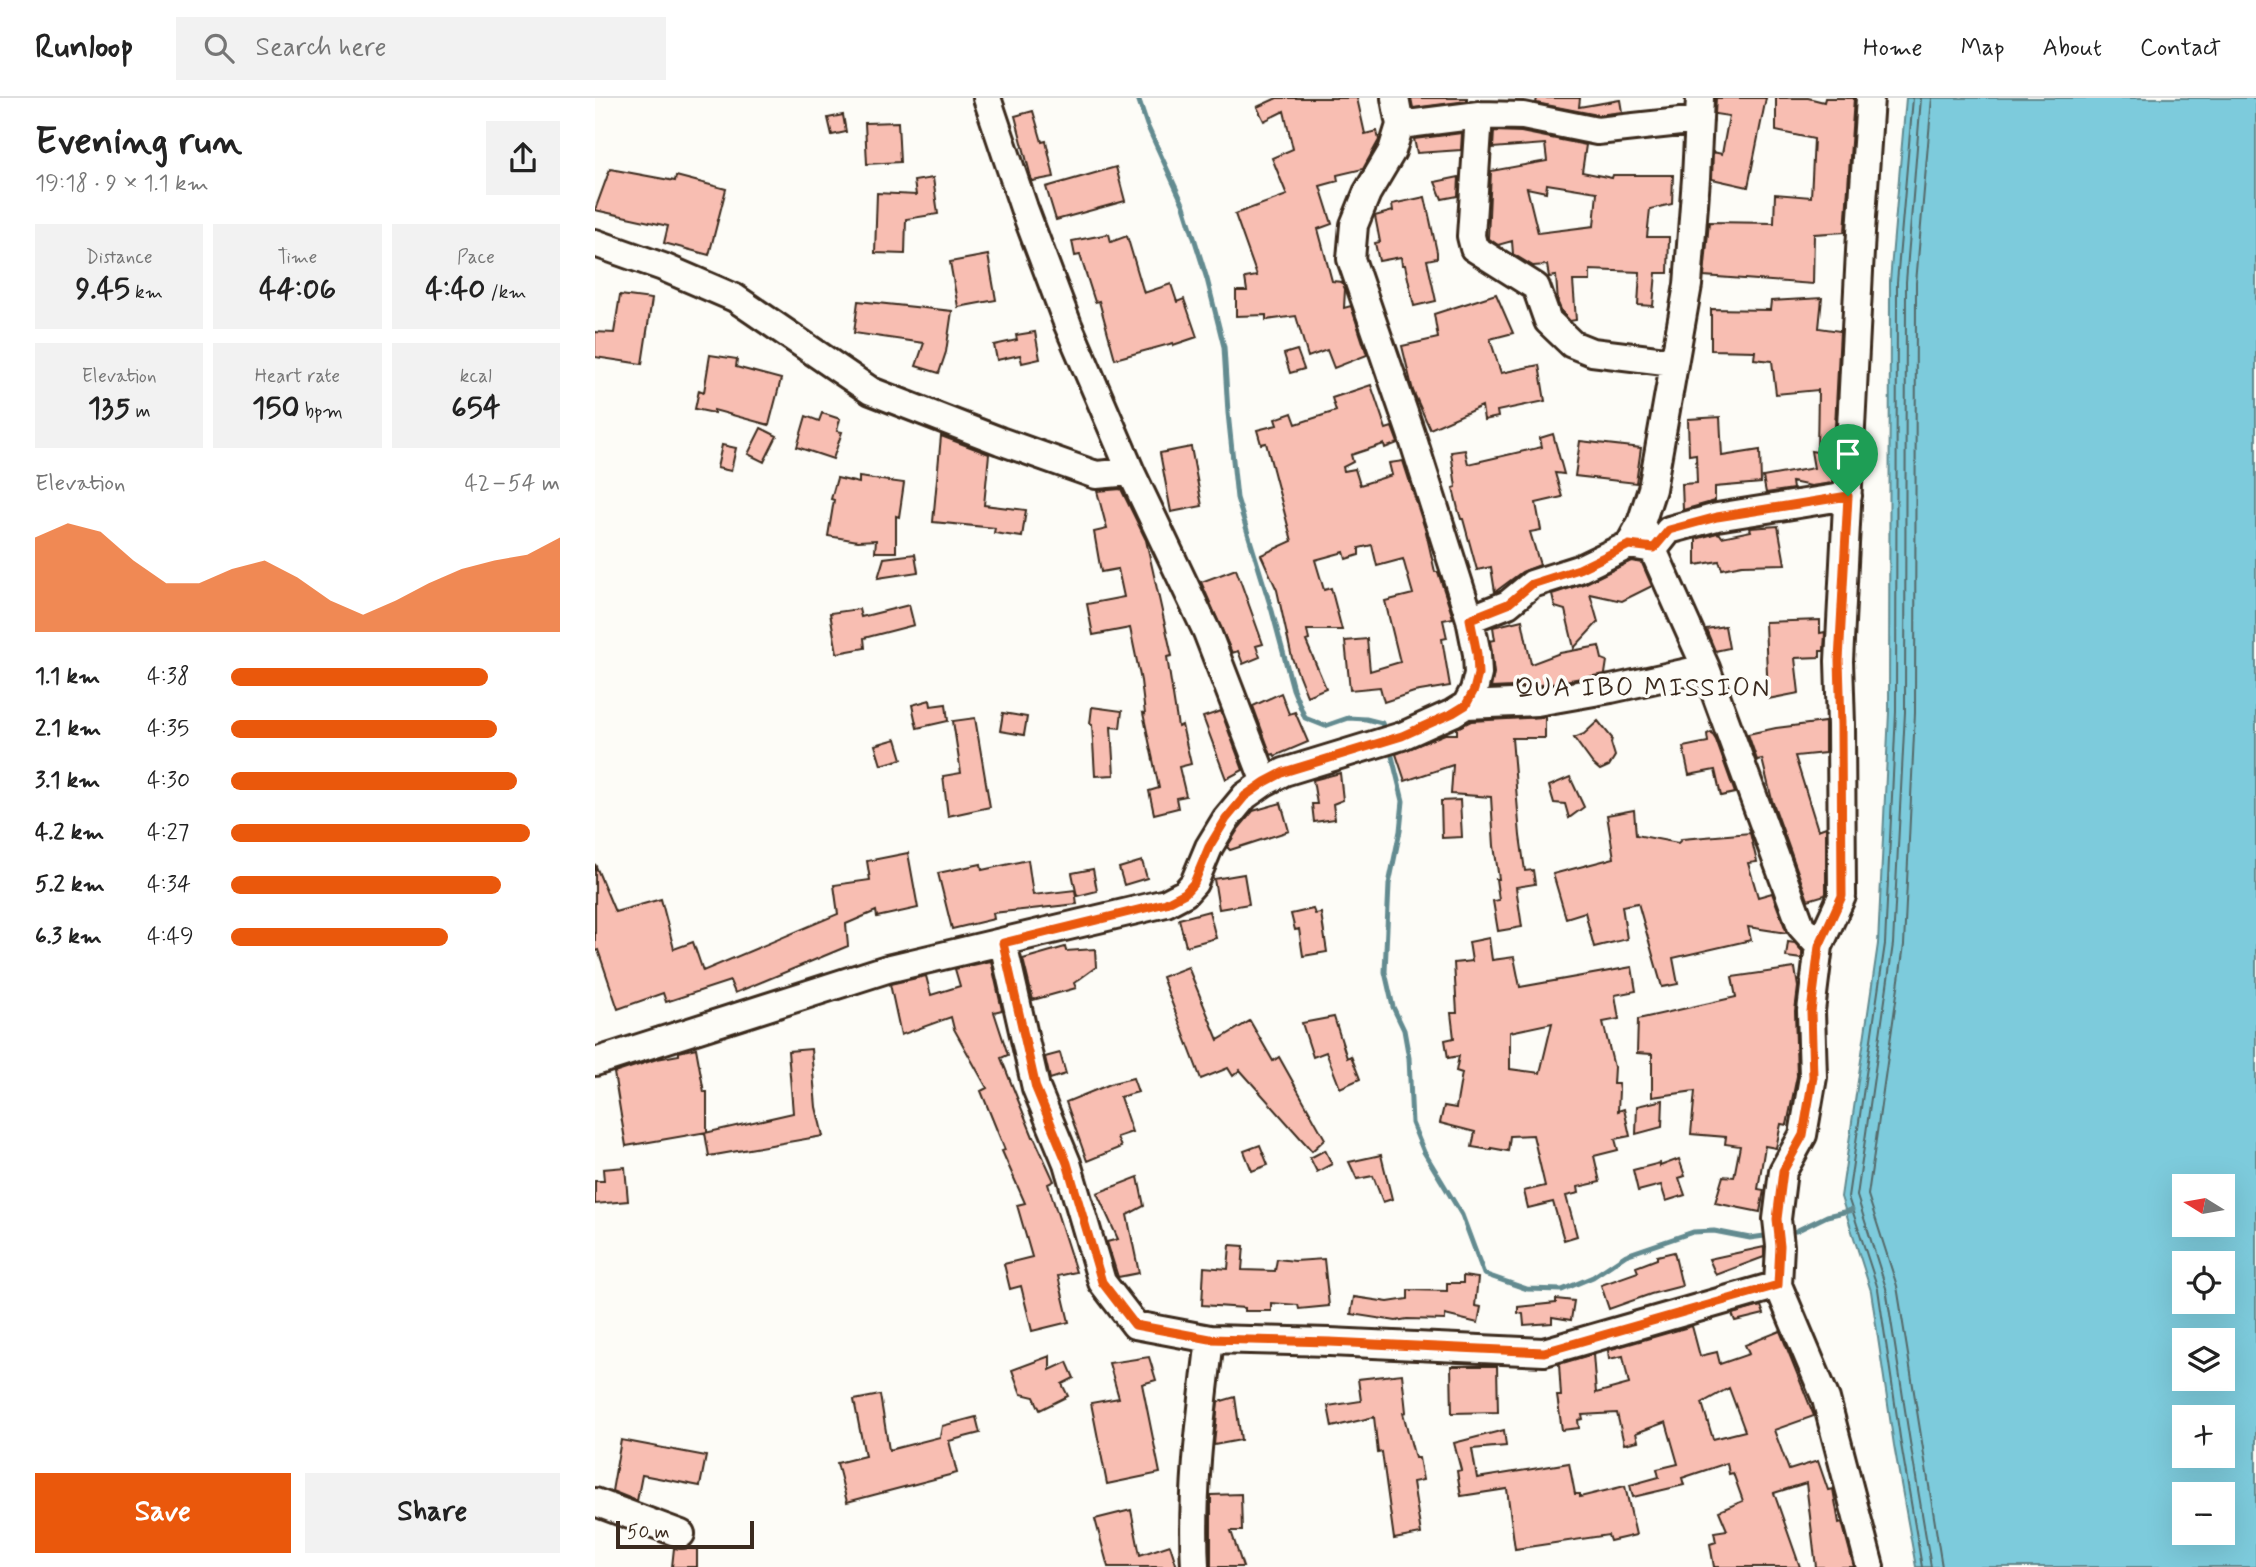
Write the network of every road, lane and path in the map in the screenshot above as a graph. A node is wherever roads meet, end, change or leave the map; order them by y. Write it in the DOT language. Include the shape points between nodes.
graph roads {
  1 [pos="987,98"];
  2 [pos="1395,98"];
  3 [pos="1870,98"];
  4 [pos="1700,109"];
  5 [pos="1479,115"];
  6 [pos="1400,125"];
  7 [pos="595,243"];
  8 [pos="1673,362"];
  9 [pos="1131,472"];
  10 [pos="1848,496"];
  11 [pos="1642,539"];
  12 [pos="1470,619"];
  13 [pos="1706,668"];
  14 [pos="1466,705"];
  15 [pos="1265,782"];
  16 [pos="1003,943"];
  17 [pos="1819,946"];
  18 [pos="595,1062"];
  19 [pos="1778,1285"];
  20 [pos="1210,1339"];
  21 [pos="595,1502"];
  22 [pos="681,1534"];
  23 [pos="1195,1567"];
  24 [pos="1870,1567"];
  1 -- 9 [label="street" via="1068,325"];
  2 -- 6 [label="street"];
  3 -- 10 [label="street"];
  4 -- 5 [label="street" via="1597,131 1523,116"];
  4 -- 8 [label="street" via="1688,285"];
  5 -- 6 [label="street"];
  5 -- 8 [label="street" via="1474,247 1536,287 1548,321 1572,344 1592,352"];
  6 -- 12 [label="street" via="1392,152 1354,225 1351,258"];
  7 -- 9 [label="street" via="735,298 871,391 1095,475"];
  8 -- 11 [label="street"];
  9 -- 15 [label="street" via="1207,632"];
  10 -- 11 [label="street" via="1705,520"];
  10 -- 17 [label="street" via="1839,661 1842,896"];
  11 -- 12 [label="street" via="1579,569 1532,584 1508,604"];
  11 -- 13 [label="street"];
  12 -- 14 [label="street" via="1478,674"];
  13 -- 14 [label="street" via="1538,702"];
  13 -- 17 [label="street" via="1801,926"];
  14 -- 15 [label="street" via="1387,740"];
  15 -- 16 [label="street" via="1245,796 1226,819 1185,893 1166,903"];
  16 -- 18 [label="street" via="887,969"];
  16 -- 20 [label="street" via="1036,1088 1067,1163 1102,1282 1135,1325"];
  17 -- 19 [label="street" via="1811,1012 1813,1077 1803,1135 1783,1171 1777,1219"];
  19 -- 20 [label="street" via="1544,1352"];
  19 -- 24 [label="street" via="1826,1399"];
  20 -- 23 [label="street" via="1197,1449"];
  21 -- 22 [label="street"];
}
